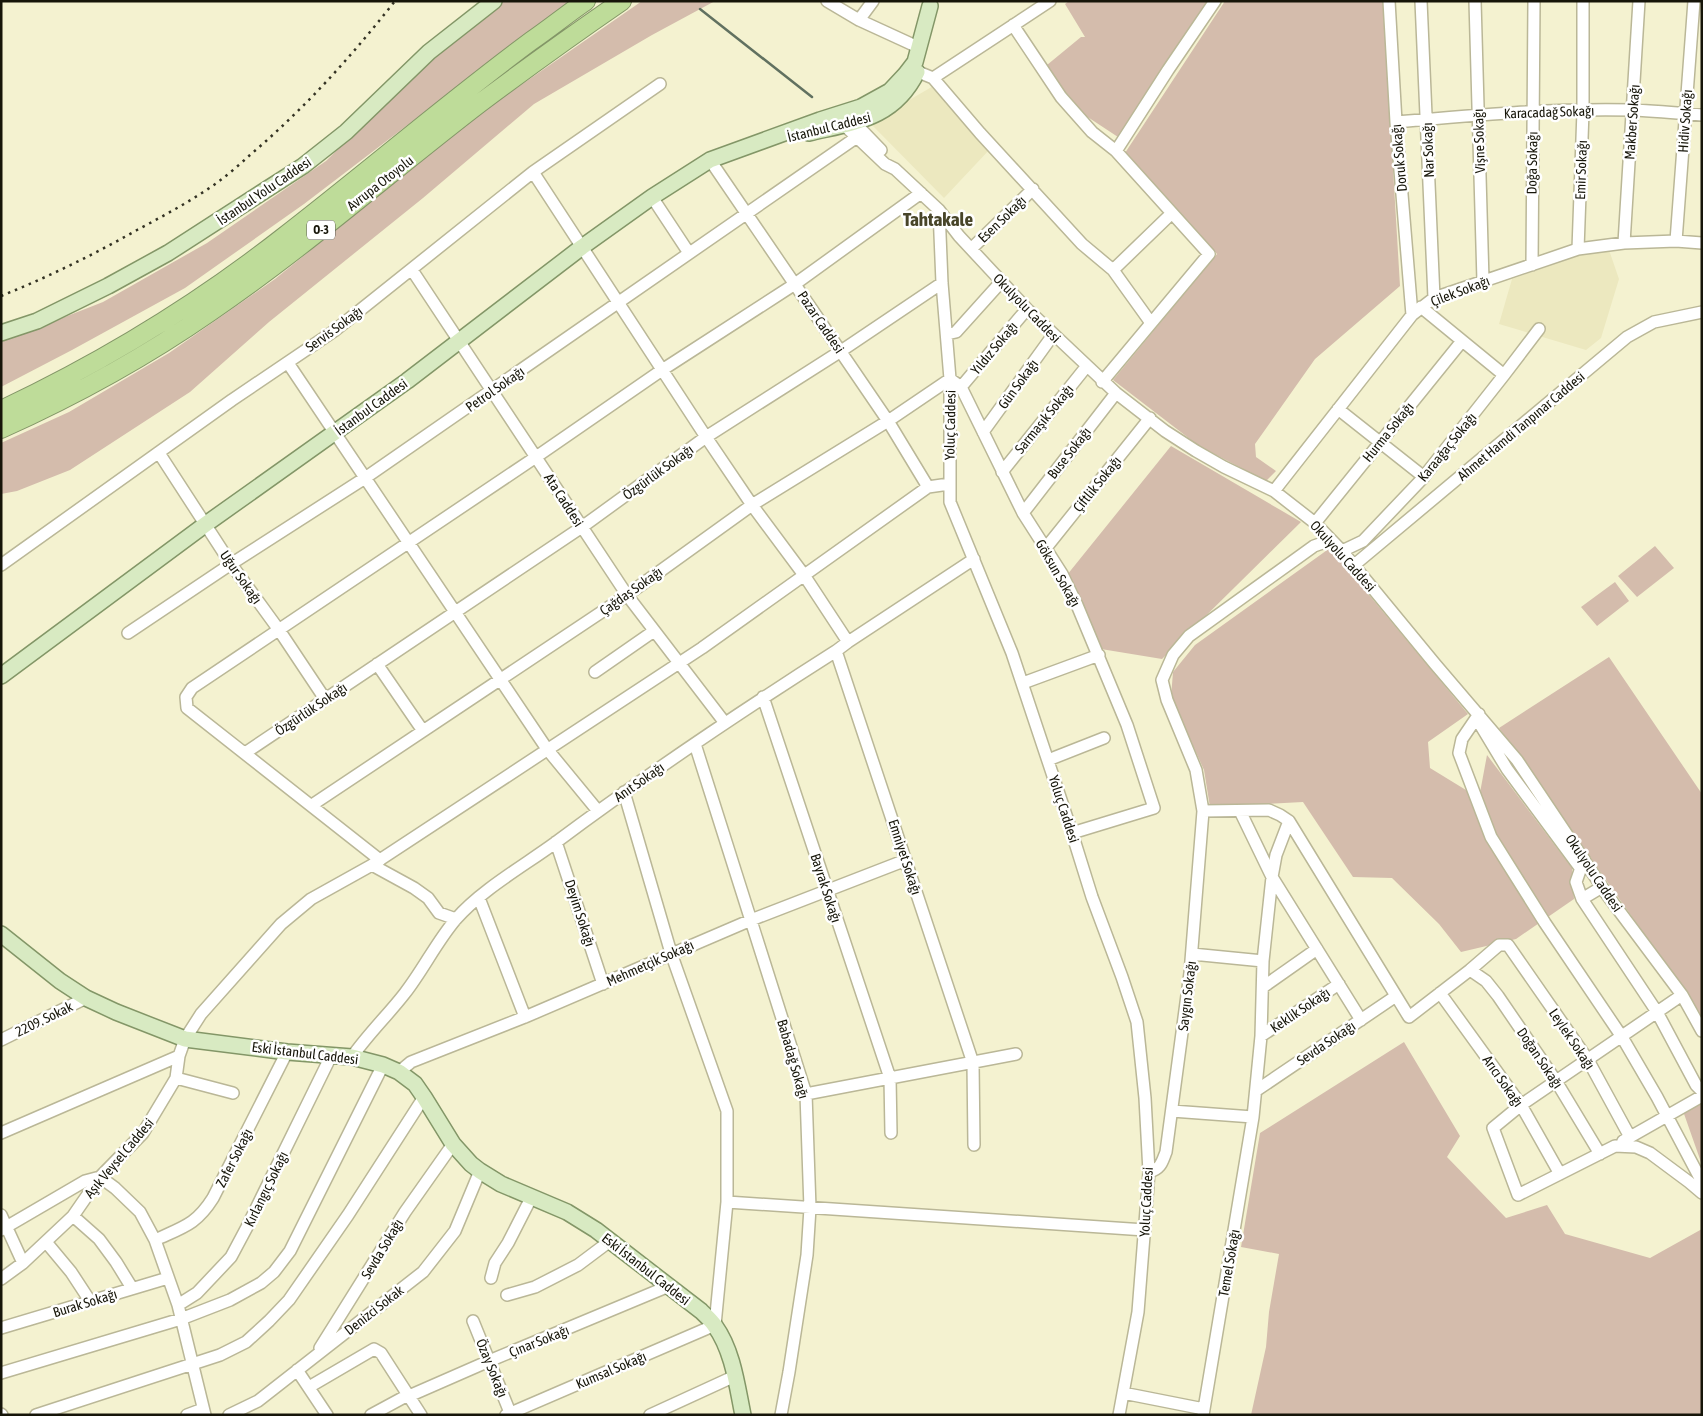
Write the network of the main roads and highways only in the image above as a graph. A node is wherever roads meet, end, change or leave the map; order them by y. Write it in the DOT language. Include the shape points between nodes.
graph roads {
  1 [pos="586,1"];
  2 [pos="622,1"];
  3 [pos="491,2"];
  4 [pos="927,3"];
  5 [pos="914,70"];
  6 [pos="881,96"];
  7 [pos="820,120"];
  8 [pos="852,128"];
  9 [pos="744,148"];
  10 [pos="1,334"];
  11 [pos="1,410"];
  12 [pos="1,430"];
  13 [pos="1,676"];
  14 [pos="4,941"];
  15 [pos="743,1415"];
  1 -- 11 [label="highway, Avrupa Otoyolu / O-3" via="231,276 90,366"];
  2 -- 12 [label="highway, Avrupa Otoyolu / O-3" via="552,49 295,251 209,313 101,380"];
  3 -- 10 [label="main road, İstanbul Yolu Caddesi" via="429,52 346,132 233,213 108,286 37,321"];
  4 -- 5 [label="main road, İstanbul Caddesi"];
  4 -- 5 [label="main road, İstanbul Caddesi" via="932,25 923,60"];
  5 -- 6 [label="main road, İstanbul Caddesi"];
  5 -- 8 [label="main road, İstanbul Caddesi" via="913,80 892,104"];
  6 -- 7 [label="main road, İstanbul Caddesi" via="861,107"];
  6 -- 8 [label="main road" via="862,111"];
  7 -- 8 [label="main road" via="842,119"];
  7 -- 9 [label="main road, İstanbul Caddesi"];
  8 -- 9 [label="main road, İstanbul Caddesi"];
  9 -- 13 [label="main road, İstanbul Caddesi" via="710,160 652,197 335,434 206,524"];
  14 -- 15 [label="main road, Eski İstanbul Caddesi" via="86,998 185,1039 352,1057 399,1072 415,1084 452,1144 471,1164 501,1184 567,1212 701,1312 715,1326 726,1346"];
}
